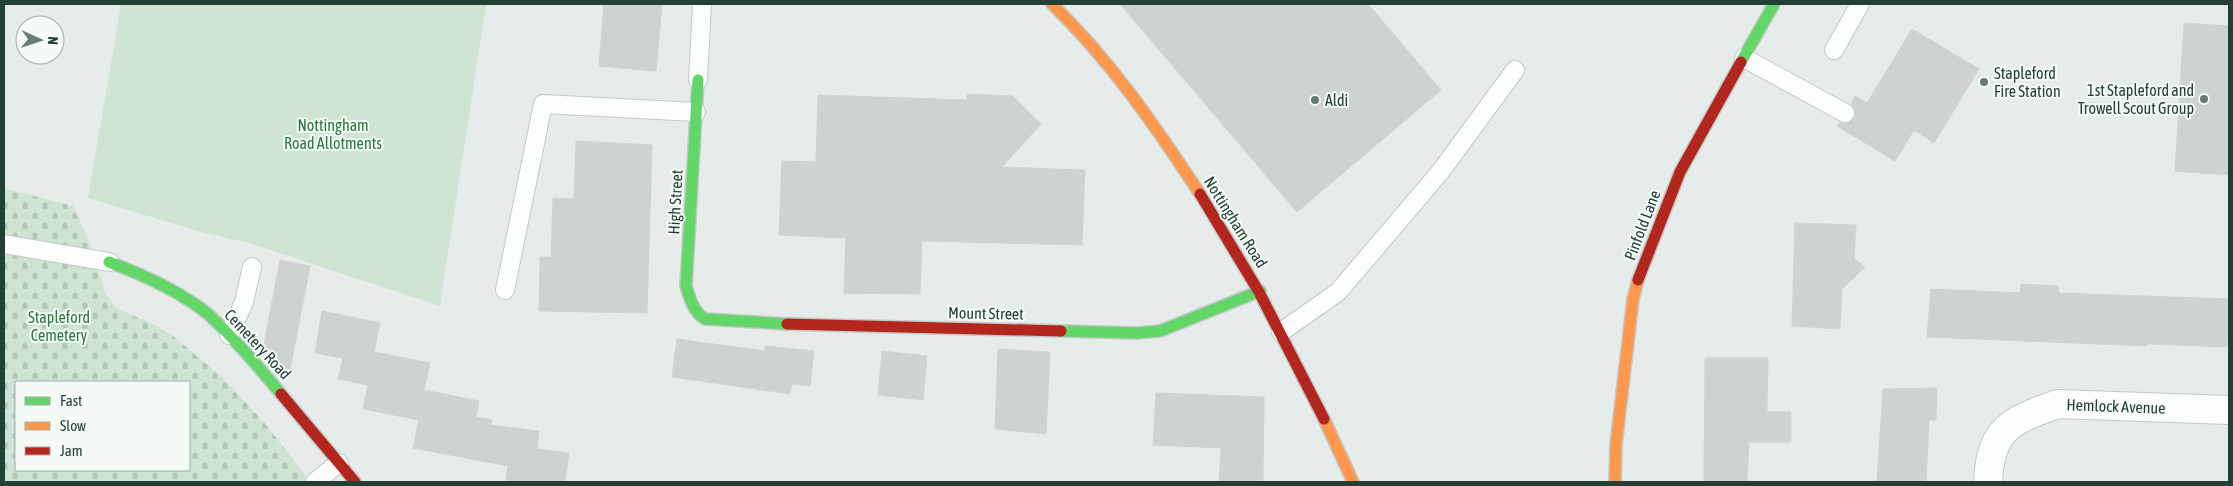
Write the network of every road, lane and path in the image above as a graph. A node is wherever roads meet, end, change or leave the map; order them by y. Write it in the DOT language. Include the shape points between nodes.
graph roads {
  1 [pos="1052,4"];
  2 [pos="1774,4"];
  3 [pos="1860,4"];
  4 [pos="702,5"];
  5 [pos="1834,50"];
  6 [pos="1744,58"];
  7 [pos="1515,70"];
  8 [pos="698,80"];
  9 [pos="696,112"];
  10 [pos="1845,113"];
  11 [pos="4,244"];
  12 [pos="110,262"];
  13 [pos="252,267"];
  14 [pos="505,290"];
  15 [pos="1260,291"];
  16 [pos="705,319"];
  17 [pos="1281,332"];
  18 [pos="230,335"];
  19 [pos="2229,410"];
  20 [pos="339,463"];
  21 [pos="315,482"];
  22 [pos="355,482"];
  23 [pos="1353,482"];
  24 [pos="1615,482"];
  25 [pos="1988,482"];
  1 -- 15 [label="street, Nottingham Road" via="1129,92 1182,164"];
  2 -- 6 [label="street, Pinfold Lane"];
  3 -- 5 [label="lane"];
  4 -- 8 [label="lane"];
  6 -- 10 [label="lane"];
  6 -- 24 [label="street, Pinfold Lane" via="1680,172 1641,272 1632,307"];
  7 -- 17 [label="lane" via="1441,171 1338,292"];
  8 -- 9 [label="street, High Street"];
  9 -- 14 [label="lane" via="543,104"];
  9 -- 16 [label="street, High Street" via="686,286 691,306"];
  11 -- 12 [label="lane"];
  12 -- 18 [label="street, Cemetery Road" via="167,287 206,313"];
  13 -- 18 [label="lane" via="244,302"];
  15 -- 16 [label="street, Mount Street" via="1160,331 1137,333 802,325"];
  15 -- 17 [label="street, Nottingham Road"];
  17 -- 23 [label="street, Nottingham Road"];
  18 -- 20 [label="street, Cemetery Road"];
  19 -- 25 [label="street, Hemlock Avenue" via="2058,404 2031,413 1999,436 1992,450"];
  20 -- 21 [label="lane"];
  20 -- 22 [label="street, Cemetery Road"];
}
